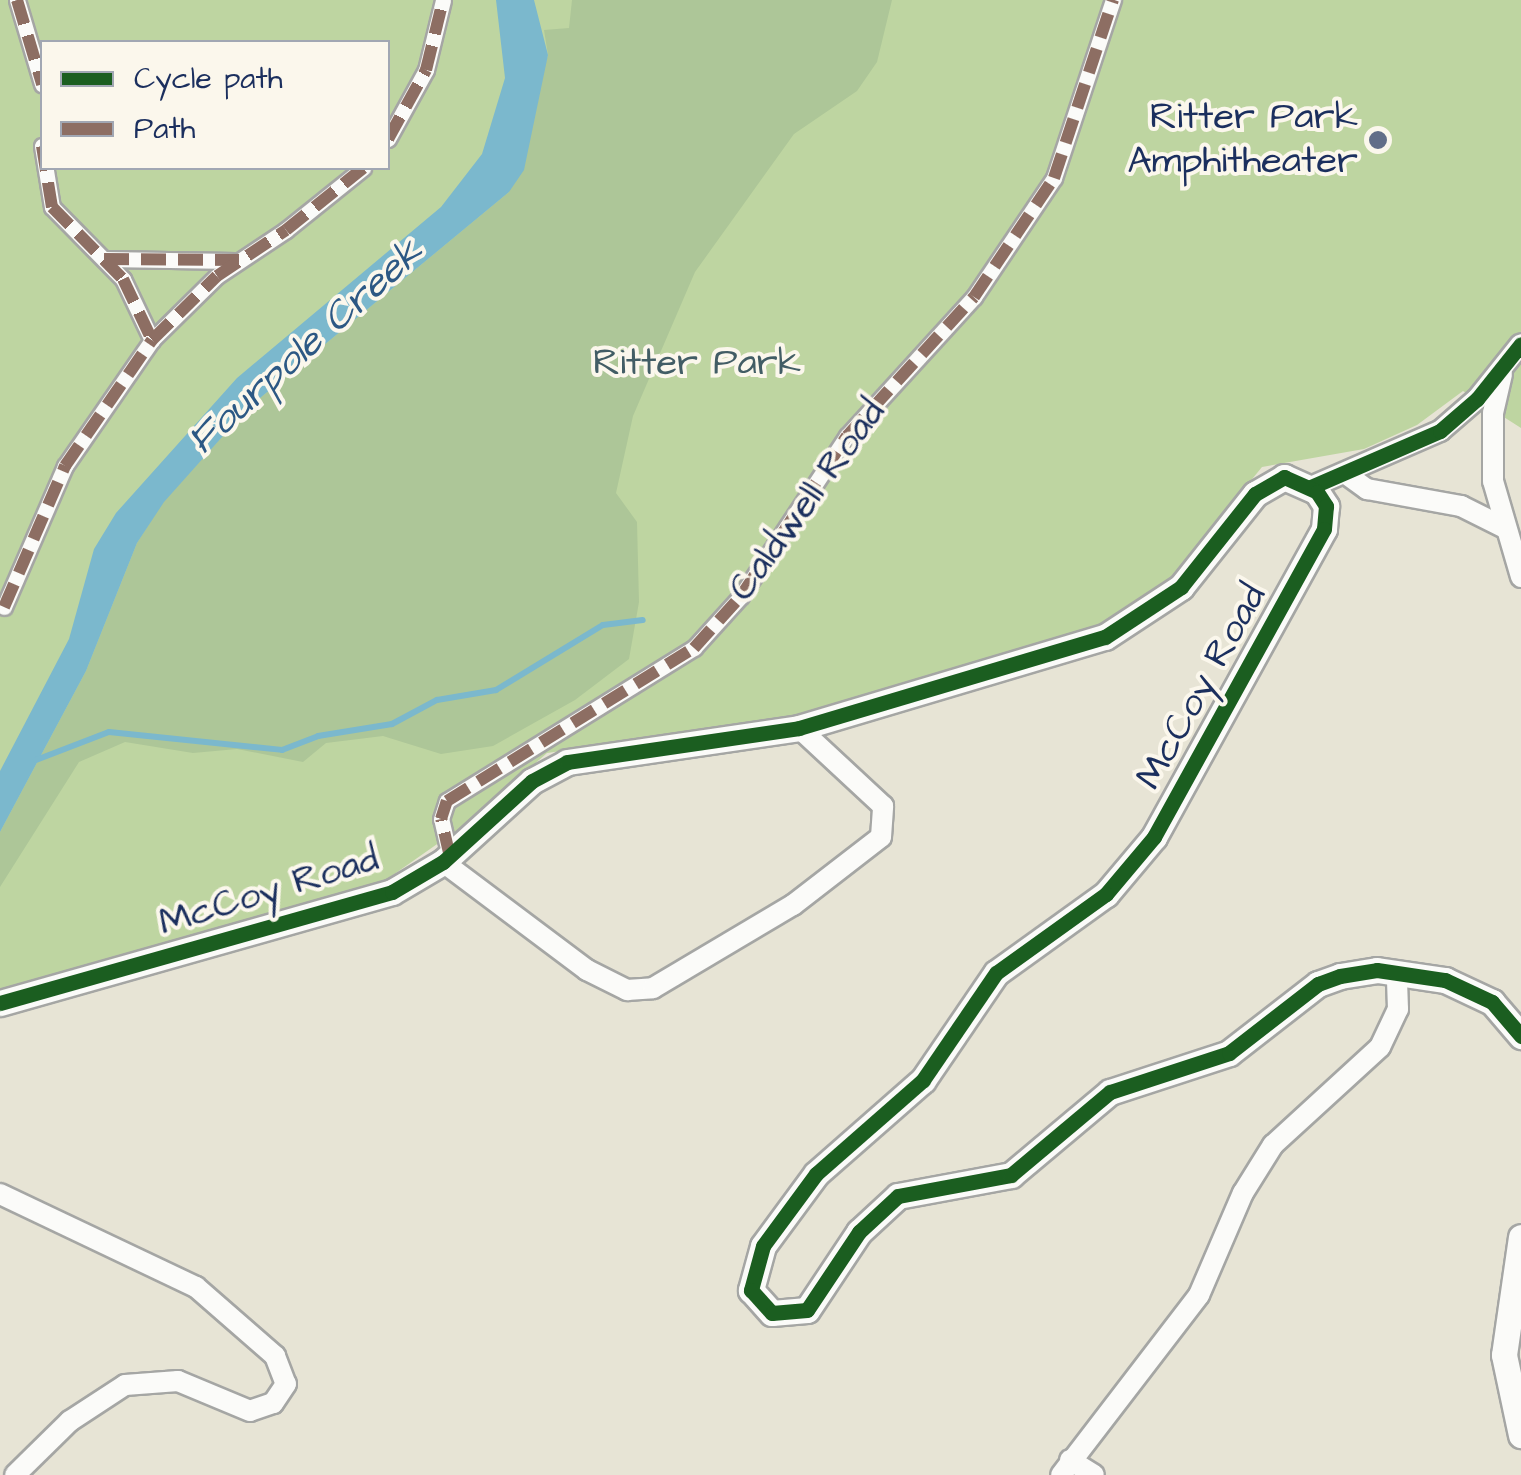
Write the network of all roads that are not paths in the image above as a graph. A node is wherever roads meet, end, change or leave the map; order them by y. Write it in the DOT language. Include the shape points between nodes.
graph roads {
  1 [pos="17,0"];
  2 [pos="443,0"];
  3 [pos="1113,0"];
  4 [pos="40,77"];
  5 [pos="390,135"];
  6 [pos="46,170"];
  7 [pos="359,170"];
  8 [pos="104,259"];
  9 [pos="240,260"];
  10 [pos="152,340"];
  11 [pos="1521,344"];
  12 [pos="1505,367"];
  13 [pos="1346,474"];
  14 [pos="1311,487"];
  15 [pos="1502,528"];
  16 [pos="1521,576"];
  17 [pos="4,607"];
  18 [pos="799,728"];
  19 [pos="446,859"];
  20 [pos="1397,972"];
  21 [pos="0,1003"];
  22 [pos="1521,1036"];
  23 [pos="0,1194"];
  24 [pos="1521,1237"];
  25 [pos="1521,1434"];
  26 [pos="1066,1468"];
  27 [pos="15,1475"];
  28 [pos="1094,1475"];
  1 -- 4 [label="street"];
  2 -- 5 [label="street" via="426,70"];
  3 -- 19 [label="street, Caldwell Road" via="1062,160 974,297 847,436 742,596 694,648 447,801 441,819"];
  6 -- 8 [label="street" via="52,207"];
  7 -- 9 [label="street"];
  8 -- 9 [label="street"];
  8 -- 10 [label="street" via="133,295"];
  9 -- 10 [label="street" via="198,291"];
  10 -- 17 [label="street" via="65,466"];
  11 -- 12 [label="street"];
  12 -- 13 [label="street" via="1440,431"];
  12 -- 15 [label="street" via="1495,396 1492,446"];
  13 -- 14 [label="street"];
  13 -- 15 [label="street" via="1367,489 1461,506"];
  14 -- 18 [label="street, McCoy Road" via="1284,477 1263,486 1181,587 1105,637"];
  14 -- 20 [label="street, McCoy Road" via="1326,506 1320,541 1154,837 1106,894 1004,966 923,1080 816,1174 754,1266 756,1299 782,1316 807,1310 859,1232 898,1196 1010,1174 1110,1092 1229,1053 1318,984 1360,971"];
  15 -- 16 [label="street"];
  18 -- 19 [label="street, McCoy Road" via="567,762 532,780"];
  18 -- 19 [label="street" via="883,806 881,837 793,906 653,988 627,990 586,970"];
  19 -- 21 [label="street, McCoy Road" via="392,892 355,904"];
  20 -- 22 [label="street, McCoy Road" via="1479,994"];
  20 -- 26 [label="street" via="1398,1009 1380,1046 1272,1145 1243,1193 1199,1295"];
  23 -- 27 [label="street" via="196,1288 275,1356 286,1384 273,1403 250,1411 178,1381 125,1385 70,1421"];
  24 -- 25 [label="street" via="1504,1340"];
  26 -- 28 [label="street"];
}
